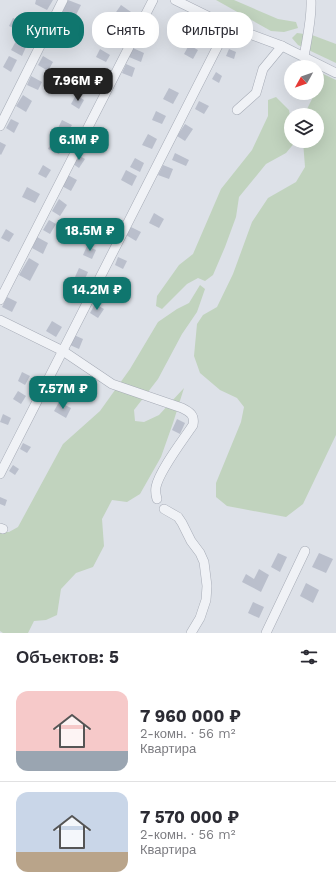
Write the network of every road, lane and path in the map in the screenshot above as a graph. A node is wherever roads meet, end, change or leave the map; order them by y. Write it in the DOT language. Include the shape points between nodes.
graph roads {
  1 [pos="63,0"];
  2 [pos="153,0"];
  3 [pos="175,0"];
  4 [pos="311,0"];
  5 [pos="199,12"];
  6 [pos="253,36"];
  7 [pos="282,46"];
  8 [pos="217,48"];
  9 [pos="304,57"];
  10 [pos="336,73"];
  11 [pos="237,110"];
  12 [pos="0,126"];
  13 [pos="0,300"];
  14 [pos="0,320"];
  15 [pos="63,351"];
  16 [pos="0,474"];
  17 [pos="157,500"];
  18 [pos="164,509"];
  19 [pos="305,551"];
  20 [pos="191,633"];
  21 [pos="266,633"];
  1 -- 12 [label="street"];
  2 -- 13 [label="street"];
  3 -- 5 [label="street"];
  4 -- 9 [label="street" via="310,26"];
  6 -- 7 [label="street"];
  7 -- 9 [label="street"];
  7 -- 11 [label="street" via="263,69 256,93"];
  8 -- 15 [label="street"];
  9 -- 10 [label="street"];
  14 -- 15 [label="street"];
  15 -- 16 [label="street"];
  15 -- 17 [label="street" via="112,384 182,408 193,416 193,425 163,470 156,486"];
  18 -- 20 [label="street" via="178,517 204,562 206,600"];
  19 -- 21 [label="street"];
}
